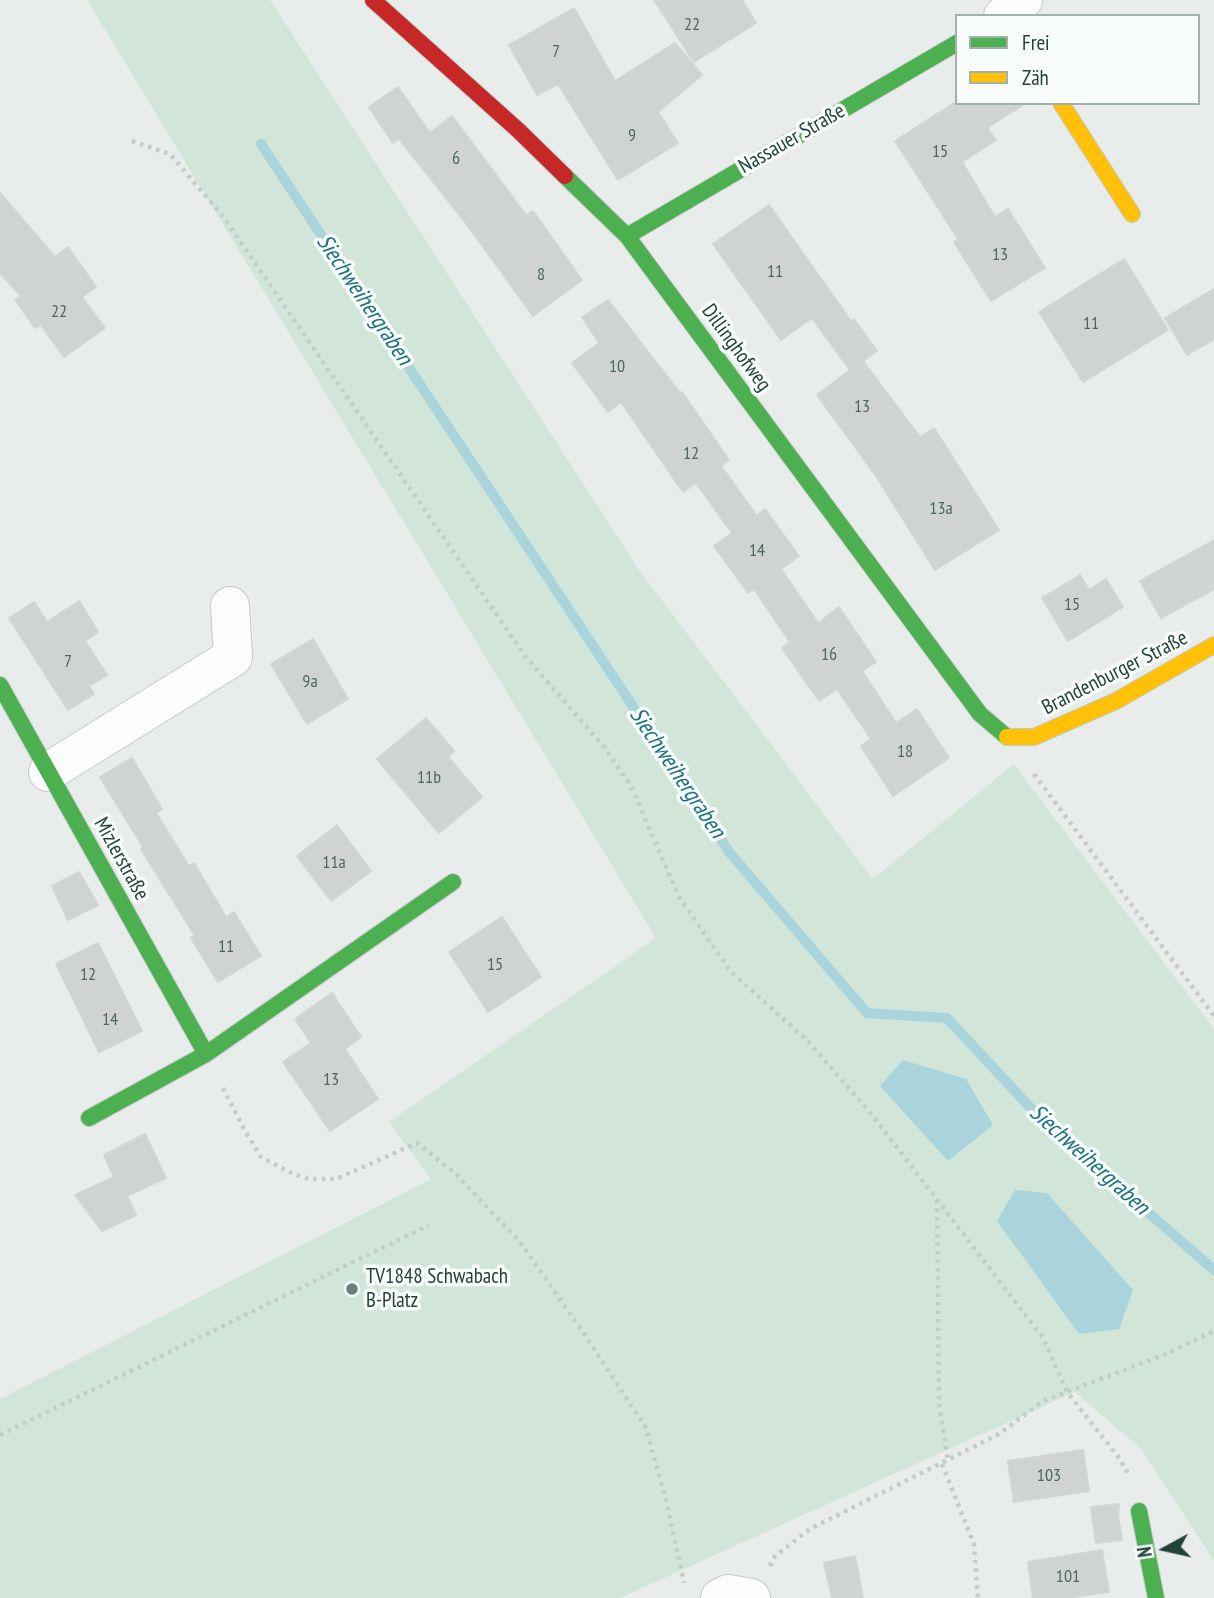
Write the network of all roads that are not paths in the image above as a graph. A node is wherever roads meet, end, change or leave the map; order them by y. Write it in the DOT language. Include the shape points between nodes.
graph roads {
  1 [pos="373,0"];
  2 [pos="1023,0"];
  3 [pos="1005,14"];
  4 [pos="955,44"];
  5 [pos="1062,105"];
  6 [pos="1132,214"];
  7 [pos="627,236"];
  8 [pos="230,606"];
  9 [pos="1214,645"];
  10 [pos="0,685"];
  11 [pos="1034,737"];
  12 [pos="48,772"];
  13 [pos="453,882"];
  14 [pos="206,1054"];
  15 [pos="89,1118"];
  16 [pos="1139,1511"];
  17 [pos="758,1588"];
  18 [pos="702,1592"];
  19 [pos="1156,1598"];
  1 -- 7 [label="street, Dillinghofweg"];
  2 -- 3 [label="street"];
  4 -- 7 [label="street, Nassauer Straße"];
  5 -- 6 [label="street"];
  7 -- 11 [label="street, Dillinghofweg" via="980,714 1006,737"];
  8 -- 12 [label="street" via="233,657"];
  9 -- 11 [label="street, Brandenburger Straße" via="1116,701"];
  10 -- 12 [label="street, Mizlerstraße"];
  12 -- 14 [label="street, Mizlerstraße"];
  13 -- 14 [label="street"];
  14 -- 15 [label="street"];
  16 -- 19 [label="street"];
  17 -- 18 [label="street" via="728,1594"];
}
